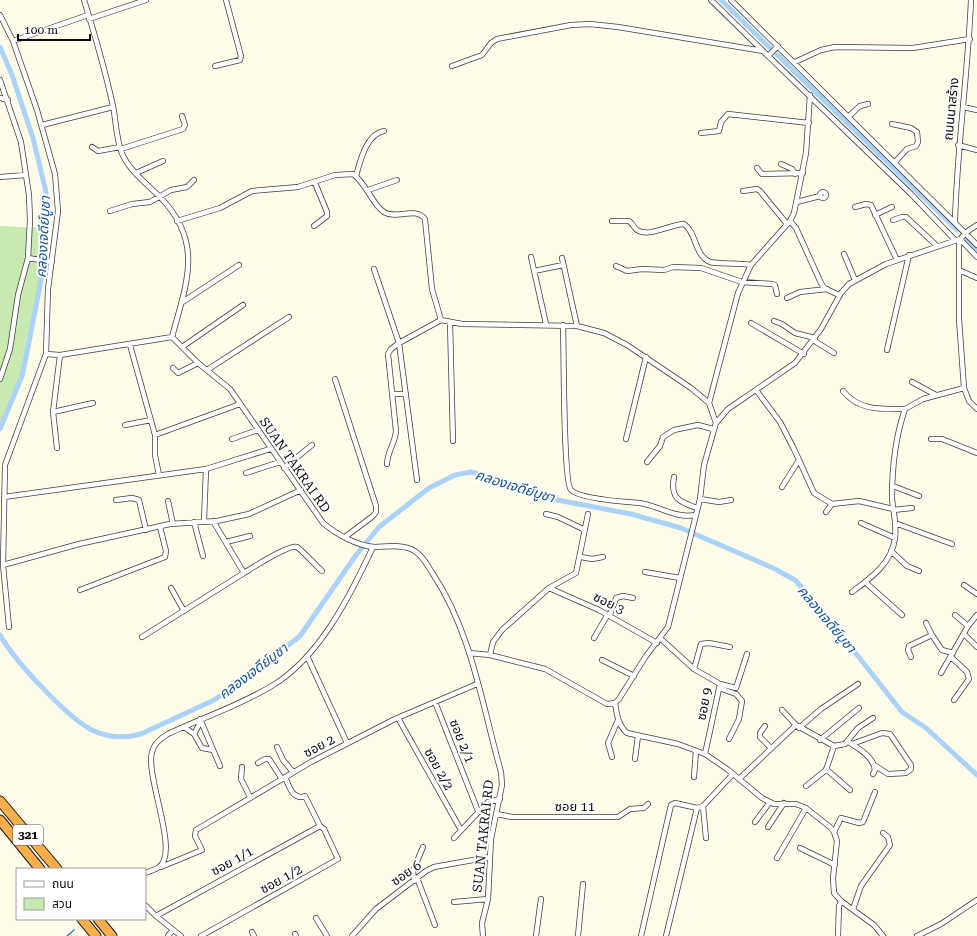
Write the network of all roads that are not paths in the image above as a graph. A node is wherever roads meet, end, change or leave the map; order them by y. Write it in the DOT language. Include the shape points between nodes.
graph roads {
  1 [pos="84,0"];
  2 [pos="146,0"];
  3 [pos="226,0"];
  4 [pos="711,0"];
  5 [pos="731,0"];
  6 [pos="971,0"];
  7 [pos="0,15"];
  8 [pos="89,17"];
  9 [pos="970,39"];
  10 [pos="13,41"];
  11 [pos="777,48"];
  12 [pos="763,51"];
  13 [pos="770,54"];
  14 [pos="795,62"];
  15 [pos="214,66"];
  16 [pos="452,66"];
  17 [pos="0,80"];
  18 [pos="810,95"];
  19 [pos="0,98"];
  20 [pos="8,100"];
  21 [pos="868,104"];
  22 [pos="113,107"];
  23 [pos="963,107"];
  24 [pos="977,110"];
  25 [pos="182,116"];
  26 [pos="849,116"];
  27 [pos="809,123"];
  28 [pos="892,124"];
  29 [pos="42,125"];
  30 [pos="384,131"];
  31 [pos="701,133"];
  32 [pos="958,145"];
  33 [pos="92,147"];
  34 [pos="120,148"];
  35 [pos="977,150"];
  36 [pos="163,161"];
  37 [pos="895,162"];
  38 [pos="781,164"];
  39 [pos="757,168"];
  40 [pos="136,173"];
  41 [pos="803,173"];
  42 [pos="795,174"];
  43 [pos="26,175"];
  44 [pos="356,176"];
  45 [pos="0,177"];
  46 [pos="194,180"];
  47 [pos="397,180"];
  48 [pos="314,183"];
  49 [pos="368,190"];
  50 [pos="743,191"];
  51 [pos="820,196"];
  52 [pos="159,197"];
  53 [pos="797,202"];
  54 [pos="855,207"];
  55 [pos="892,207"];
  56 [pos="110,211"];
  57 [pos="875,215"];
  58 [pos="893,220"];
  59 [pos="177,221"];
  60 [pos="612,221"];
  61 [pos="955,221"];
  62 [pos="789,223"];
  63 [pos="977,225"];
  64 [pos="314,226"];
  65 [pos="965,233"];
  66 [pos="957,240"];
  67 [pos="977,245"];
  68 [pos="937,246"];
  69 [pos="844,254"];
  70 [pos="909,255"];
  71 [pos="531,257"];
  72 [pos="977,257"];
  73 [pos="28,258"];
  74 [pos="562,258"];
  75 [pos="897,260"];
  76 [pos="50,262"];
  77 [pos="239,265"];
  78 [pos="563,265"];
  79 [pos="750,265"];
  80 [pos="616,266"];
  81 [pos="374,269"];
  82 [pos="534,270"];
  83 [pos="959,270"];
  84 [pos="977,278"];
  85 [pos="856,280"];
  86 [pos="742,282"];
  87 [pos="827,289"];
  88 [pos="777,294"];
  89 [pos="840,295"];
  90 [pos="787,298"];
  91 [pos="181,303"];
  92 [pos="243,305"];
  93 [pos="289,317"];
  94 [pos="441,320"];
  95 [pos="774,321"];
  96 [pos="450,322"];
  97 [pos="751,323"];
  98 [pos="546,324"];
  99 [pos="563,325"];
  100 [pos="577,326"];
  101 [pos="172,337"];
  102 [pos="814,339"];
  103 [pos="399,343"];
  104 [pos="130,345"];
  105 [pos="182,347"];
  106 [pos="887,350"];
  107 [pos="834,353"];
  108 [pos="46,354"];
  109 [pos="804,354"];
  110 [pos="60,355"];
  111 [pos="646,357"];
  112 [pos="198,363"];
  113 [pos="173,368"];
  114 [pos="207,370"];
  115 [pos="0,379"];
  116 [pos="335,379"];
  117 [pos="912,382"];
  118 [pos="964,388"];
  119 [pos="756,390"];
  120 [pos="843,391"];
  121 [pos="392,394"];
  122 [pos="406,394"];
  123 [pos="936,395"];
  124 [pos="94,403"];
  125 [pos="709,403"];
  126 [pos="240,404"];
  127 [pos="905,409"];
  128 [pos="977,409"];
  129 [pos="53,412"];
  130 [pos="151,420"];
  131 [pos="716,423"];
  132 [pos="124,425"];
  133 [pos="713,429"];
  134 [pos="258,430"];
  135 [pos="155,435"];
  136 [pos="232,439"];
  137 [pos="626,439"];
  138 [pos="931,439"];
  139 [pos="453,441"];
  140 [pos="312,445"];
  141 [pos="57,448"];
  142 [pos="270,449"];
  143 [pos="977,453"];
  144 [pos="799,460"];
  145 [pos="280,462"];
  146 [pos="647,462"];
  147 [pos="388,464"];
  148 [pos="2,465"];
  149 [pos="284,468"];
  150 [pos="206,469"];
  151 [pos="246,473"];
  152 [pos="159,475"];
  153 [pos="674,477"];
  154 [pos="416,480"];
  155 [pos="893,486"];
  156 [pos="782,487"];
  157 [pos="301,490"];
  158 [pos="918,496"];
  159 [pos="4,497"];
  160 [pos="700,499"];
  161 [pos="116,500"];
  162 [pos="731,500"];
  163 [pos="168,501"];
  164 [pos="832,504"];
  165 [pos="697,508"];
  166 [pos="912,508"];
  167 [pos="893,510"];
  168 [pos="826,512"];
  169 [pos="546,514"];
  170 [pos="588,514"];
  171 [pos="695,515"];
  172 [pos="213,521"];
  173 [pos="194,522"];
  174 [pos="204,522"];
  175 [pos="861,523"];
  176 [pos="895,523"];
  177 [pos="172,524"];
  178 [pos="160,527"];
  179 [pos="146,530"];
  180 [pos="585,530"];
  181 [pos="250,536"];
  182 [pos="345,537"];
  183 [pos="895,538"];
  184 [pos="226,542"];
  185 [pos="952,544"];
  186 [pos="373,547"];
  187 [pos="891,551"];
  188 [pos="203,556"];
  189 [pos="581,557"];
  190 [pos="603,557"];
  191 [pos="4,564"];
  192 [pos="919,570"];
  193 [pos="322,571"];
  194 [pos="645,572"];
  195 [pos="244,573"];
  196 [pos="680,578"];
  197 [pos="865,582"];
  198 [pos="964,584"];
  199 [pos="171,588"];
  200 [pos="549,588"];
  201 [pos="80,590"];
  202 [pos="852,592"];
  203 [pos="977,594"];
  204 [pos="633,598"];
  205 [pos="184,610"];
  206 [pos="955,614"];
  207 [pos="609,615"];
  208 [pos="902,615"];
  209 [pos="977,615"];
  210 [pos="926,623"];
  211 [pos="968,626"];
  212 [pos="9,627"];
  213 [pos="964,634"];
  214 [pos="932,635"];
  215 [pos="142,637"];
  216 [pos="594,638"];
  217 [pos="661,639"];
  218 [pos="657,643"];
  219 [pos="730,647"];
  220 [pos="977,647"];
  221 [pos="469,653"];
  222 [pos="747,654"];
  223 [pos="490,655"];
  224 [pos="952,655"];
  225 [pos="307,656"];
  226 [pos="911,657"];
  227 [pos="602,660"];
  228 [pos="694,669"];
  229 [pos="941,673"];
  230 [pos="634,676"];
  231 [pos="478,684"];
  232 [pos="858,684"];
  233 [pos="720,686"];
  234 [pos="954,700"];
  235 [pos="435,702"];
  236 [pos="615,703"];
  237 [pos="859,708"];
  238 [pos="782,710"];
  239 [pos="398,718"];
  240 [pos="874,718"];
  241 [pos="200,720"];
  242 [pos="618,720"];
  243 [pos="765,726"];
  244 [pos="184,727"];
  245 [pos="798,727"];
  246 [pos="194,734"];
  247 [pos="638,736"];
  248 [pos="729,739"];
  249 [pos="820,740"];
  250 [pos="847,741"];
  251 [pos="347,743"];
  252 [pos="852,744"];
  253 [pos="834,746"];
  254 [pos="277,747"];
  255 [pos="771,748"];
  256 [pos="213,750"];
  257 [pos="696,751"];
  258 [pos="705,754"];
  259 [pos="612,757"];
  260 [pos="635,759"];
  261 [pos="258,763"];
  262 [pos="874,765"];
  263 [pos="220,766"];
  264 [pos="242,767"];
  265 [pos="826,769"];
  266 [pos="293,772"];
  267 [pos="733,774"];
  268 [pos="873,774"];
  269 [pos="694,777"];
  270 [pos="283,778"];
  271 [pos="739,779"];
  272 [pos="806,786"];
  273 [pos="850,790"];
  274 [pos="875,792"];
  275 [pos="250,797"];
  276 [pos="500,799"];
  277 [pos="0,801"];
  278 [pos="770,802"];
  279 [pos="784,803"];
  280 [pos="648,804"];
  281 [pos="702,806"];
  282 [pos="697,808"];
  283 [pos="806,808"];
  284 [pos="478,811"];
  285 [pos="497,814"];
  286 [pos="0,820"];
  287 [pos="755,822"];
  288 [pos="320,826"];
  289 [pos="768,826"];
  290 [pos="461,830"];
  291 [pos="834,832"];
  292 [pos="883,833"];
  293 [pos="454,838"];
  294 [pos="706,838"];
  295 [pos="423,847"];
  296 [pos="800,848"];
  297 [pos="490,858"];
  298 [pos="777,858"];
  299 [pos="835,865"];
  300 [pos="39,868"];
  301 [pos="55,868"];
  302 [pos="159,868"];
  303 [pos="146,872"];
  304 [pos="415,879"];
  305 [pos="583,884"];
  306 [pos="488,899"];
  307 [pos="541,899"];
  308 [pos="977,900"];
  309 [pos="841,901"];
  310 [pos="454,902"];
  311 [pos="146,906"];
  312 [pos="853,909"];
  313 [pos="156,916"];
  314 [pos="316,918"];
  315 [pos="83,920"];
  316 [pos="99,920"];
  317 [pos="435,925"];
  318 [pos="173,930"];
  319 [pos="96,936"];
  320 [pos="112,936"];
  321 [pos="168,936"];
  322 [pos="181,936"];
  323 [pos="201,936"];
  324 [pos="327,936"];
  325 [pos="352,936"];
  326 [pos="483,936"];
  327 [pos="536,936"];
  328 [pos="578,936"];
  329 [pos="641,936"];
  330 [pos="666,936"];
  331 [pos="838,936"];
  332 [pos="883,936"];
  333 [pos="917,936"];
  1 -- 8 [label="street"];
  2 -- 8 [label="street"];
  3 -- 15 [label="street" via="241,58"];
  4 -- 12 [label="street"];
  5 -- 11 [label="street"];
  6 -- 9 [label="street, ถนนนาสร้าง"];
  7 -- 10 [label="street"];
  8 -- 10 [label="street"];
  8 -- 22 [label="street"];
  9 -- 14 [label="street" via="913,48 835,47 821,50"];
  9 -- 23 [label="street, ถนนนาสร้าง"];
  10 -- 29 [label="street"];
  11 -- 13 [label="street"];
  11 -- 14 [label="street"];
  12 -- 13 [label="street"];
  12 -- 16 [label="street" via="618,26 580,24 497,39 482,55"];
  13 -- 18 [label="street"];
  14 -- 26 [label="street"];
  17 -- 20 [label="street"];
  18 -- 27 [label="street"];
  18 -- 66 [label="street"];
  19 -- 20 [label="street"];
  20 -- 43 [label="street" via="21,142"];
  21 -- 26 [label="street" via="860,106"];
  22 -- 29 [label="street"];
  22 -- 34 [label="street"];
  23 -- 24 [label="street"];
  23 -- 32 [label="street, ถนนนาสร้าง"];
  25 -- 34 [label="street" via="185,125 183,129"];
  26 -- 37 [label="street"];
  27 -- 31 [label="street" via="728,114 721,122 719,131"];
  27 -- 41 [label="street"];
  28 -- 37 [label="street" via="910,128 917,132 918,136 916,146 907,149"];
  29 -- 76 [label="street" via="55,174 58,212"];
  30 -- 44 [label="street" via="377,134 365,149"];
  32 -- 35 [label="street"];
  32 -- 61 [label="street, ถนนนาสร้าง"];
  33 -- 34 [label="street" via="98,151"];
  34 -- 40 [label="street"];
  36 -- 40 [label="street"];
  37 -- 61 [label="street"];
  38 -- 42 [label="street" via="792,169"];
  39 -- 42 [label="street" via="762,174"];
  40 -- 52 [label="street"];
  41 -- 42 [label="street"];
  41 -- 53 [label="street"];
  43 -- 45 [label="street"];
  43 -- 73 [label="street" via="30,220"];
  44 -- 48 [label="street" via="345,174"];
  44 -- 49 [label="street"];
  46 -- 52 [label="street" via="187,187 171,190"];
  47 -- 49 [label="street"];
  48 -- 59 [label="street" via="276,190 252,191 220,208"];
  48 -- 64 [label="street" via="327,216"];
  49 -- 94 [label="street" via="383,212 389,215 416,213 425,219 432,289"];
  50 -- 62 [label="street" via="760,191"];
  51 -- 53 [label="street"];
  52 -- 56 [label="street" via="150,202"];
  52 -- 59 [label="street"];
  53 -- 62 [label="street"];
  54 -- 57 [label="street" via="869,203"];
  55 -- 57 [label="street"];
  57 -- 75 [label="street"];
  58 -- 68 [label="street" via="906,217"];
  59 -- 91 [label="street" via="186,242 189,261"];
  60 -- 79 [label="street" via="629,221 636,230 643,232 684,224 692,232 701,254 708,261"];
  61 -- 65 [label="street"];
  62 -- 79 [label="street"];
  62 -- 87 [label="street" via="796,228 817,276"];
  63 -- 65 [label="street"];
  65 -- 66 [label="street"];
  65 -- 67 [label="street"];
  66 -- 68 [label="street"];
  66 -- 72 [label="street"];
  66 -- 83 [label="street"];
  68 -- 70 [label="street"];
  69 -- 85 [label="street"];
  70 -- 75 [label="street"];
  70 -- 106 [label="street"];
  71 -- 82 [label="street"];
  73 -- 76 [label="street"];
  73 -- 115 [label="street" via="18,295 10,349"];
  74 -- 78 [label="street"];
  75 -- 85 [label="street"];
  76 -- 108 [label="street"];
  77 -- 91 [label="street"];
  78 -- 82 [label="street"];
  78 -- 100 [label="street"];
  79 -- 86 [label="street"];
  80 -- 86 [label="street" via="627,271 664,270 673,267 701,268"];
  81 -- 103 [label="street"];
  82 -- 98 [label="street"];
  83 -- 84 [label="street"];
  83 -- 118 [label="street" via="959,319"];
  85 -- 89 [label="street"];
  86 -- 88 [label="street" via="775,285"];
  86 -- 125 [label="street"];
  87 -- 89 [label="street"];
  87 -- 90 [label="street" via="800,292"];
  89 -- 102 [label="street"];
  91 -- 101 [label="street"];
  92 -- 105 [label="street"];
  93 -- 114 [label="street"];
  94 -- 96 [label="street"];
  94 -- 103 [label="street"];
  95 -- 102 [label="street" via="795,333"];
  96 -- 98 [label="street"];
  96 -- 139 [label="street"];
  97 -- 109 [label="street"];
  98 -- 99 [label="street"];
  99 -- 100 [label="street"];
  99 -- 171 [label="street" via="570,489 586,496 641,504 681,516"];
  100 -- 111 [label="street" via="604,333"];
  101 -- 104 [label="street"];
  101 -- 105 [label="street, SUAN TAKRAI RD"];
  102 -- 107 [label="street"];
  102 -- 109 [label="street"];
  103 -- 121 [label="street" via="388,354"];
  103 -- 122 [label="street"];
  104 -- 110 [label="street"];
  104 -- 130 [label="street"];
  105 -- 112 [label="street, SUAN TAKRAI RD"];
  108 -- 110 [label="street"];
  108 -- 148 [label="street"];
  109 -- 119 [label="street"];
  110 -- 129 [label="street"];
  111 -- 125 [label="street"];
  111 -- 137 [label="street"];
  112 -- 113 [label="street" via="178,373"];
  112 -- 114 [label="street, SUAN TAKRAI RD"];
  114 -- 126 [label="street, SUAN TAKRAI RD" via="230,389"];
  116 -- 182 [label="street" via="376,506 373,516"];
  117 -- 123 [label="street"];
  118 -- 123 [label="street"];
  118 -- 128 [label="street" via="969,401"];
  119 -- 131 [label="street" via="728,409"];
  119 -- 144 [label="street" via="780,422"];
  120 -- 127 [label="street" via="856,404 884,409"];
  121 -- 122 [label="street"];
  121 -- 147 [label="street" via="396,441 388,455"];
  122 -- 154 [label="street"];
  123 -- 127 [label="street"];
  124 -- 129 [label="street"];
  125 -- 131 [label="street"];
  126 -- 134 [label="street, SUAN TAKRAI RD"];
  126 -- 135 [label="street"];
  127 -- 155 [label="street" via="896,445"];
  129 -- 141 [label="street"];
  130 -- 132 [label="street"];
  130 -- 135 [label="street"];
  131 -- 133 [label="street"];
  133 -- 146 [label="street" via="698,425 674,430 663,437 660,446"];
  133 -- 160 [label="street" via="704,464"];
  134 -- 136 [label="street"];
  134 -- 142 [label="street, SUAN TAKRAI RD"];
  135 -- 152 [label="street"];
  138 -- 143 [label="street" via="942,439"];
  140 -- 149 [label="street"];
  142 -- 145 [label="street, SUAN TAKRAI RD"];
  142 -- 150 [label="street"];
  144 -- 156 [label="street"];
  144 -- 164 [label="street" via="814,494"];
  145 -- 149 [label="street, SUAN TAKRAI RD"];
  145 -- 151 [label="street"];
  148 -- 159 [label="street"];
  149 -- 157 [label="street, SUAN TAKRAI RD"];
  150 -- 152 [label="street"];
  150 -- 174 [label="street"];
  152 -- 159 [label="street"];
  153 -- 165 [label="street" via="672,488 675,496 685,504"];
  155 -- 158 [label="street"];
  155 -- 167 [label="street"];
  157 -- 172 [label="street" via="249,514"];
  157 -- 182 [label="street, SUAN TAKRAI RD" via="323,523"];
  159 -- 191 [label="street"];
  160 -- 162 [label="street" via="719,502"];
  160 -- 165 [label="street"];
  161 -- 179 [label="street" via="139,500"];
  163 -- 177 [label="street"];
  164 -- 167 [label="street" via="859,500"];
  164 -- 168 [label="street"];
  165 -- 171 [label="street"];
  166 -- 167 [label="street"];
  167 -- 176 [label="street"];
  169 -- 180 [label="street"];
  170 -- 180 [label="street"];
  171 -- 196 [label="street"];
  172 -- 174 [label="street"];
  172 -- 184 [label="street"];
  173 -- 174 [label="street"];
  173 -- 177 [label="street"];
  173 -- 188 [label="street"];
  175 -- 183 [label="street"];
  176 -- 183 [label="street"];
  176 -- 185 [label="street"];
  177 -- 178 [label="street"];
  178 -- 179 [label="street"];
  178 -- 201 [label="street" via="165,557"];
  179 -- 191 [label="street"];
  180 -- 189 [label="street"];
  181 -- 184 [label="street"];
  182 -- 186 [label="street, SUAN TAKRAI RD"];
  183 -- 187 [label="street"];
  184 -- 195 [label="street"];
  186 -- 221 [label="street, SUAN TAKRAI RD" via="410,549 424,559 450,601"];
  186 -- 225 [label="street" via="338,614"];
  187 -- 192 [label="street" via="907,566"];
  187 -- 197 [label="street" via="882,566"];
  189 -- 190 [label="street"];
  189 -- 200 [label="street" via="576,573"];
  191 -- 212 [label="street"];
  193 -- 195 [label="street" via="299,549 292,547"];
  194 -- 196 [label="street"];
  195 -- 205 [label="street"];
  196 -- 217 [label="street" via="668,627"];
  197 -- 202 [label="street"];
  197 -- 208 [label="street"];
  198 -- 203 [label="street"];
  199 -- 205 [label="street"];
  200 -- 207 [label="street, ซอย 3"];
  200 -- 223 [label="street" via="502,630 493,642"];
  204 -- 207 [label="street" via="616,598"];
  205 -- 215 [label="street"];
  206 -- 211 [label="street"];
  207 -- 216 [label="street"];
  207 -- 218 [label="street, ซอย 3"];
  209 -- 211 [label="street"];
  210 -- 214 [label="street"];
  211 -- 213 [label="street"];
  213 -- 220 [label="street"];
  213 -- 224 [label="street"];
  214 -- 224 [label="street" via="942,650"];
  214 -- 226 [label="street" via="909,646"];
  217 -- 218 [label="street"];
  217 -- 228 [label="street, ซอย 9"];
  218 -- 230 [label="street"];
  219 -- 228 [label="street" via="701,644"];
  221 -- 223 [label="street"];
  221 -- 231 [label="street, SUAN TAKRAI RD"];
  222 -- 233 [label="street" via="736,688"];
  223 -- 236 [label="street" via="545,669 607,704"];
  224 -- 229 [label="street"];
  224 -- 234 [label="street" via="967,672 969,679"];
  225 -- 241 [label="street" via="270,687"];
  225 -- 251 [label="street"];
  227 -- 230 [label="street"];
  228 -- 233 [label="street, ซอย 9"];
  230 -- 236 [label="street"];
  231 -- 235 [label="street, ซอย 2"];
  231 -- 276 [label="street, SUAN TAKRAI RD" via="501,772"];
  232 -- 245 [label="street"];
  233 -- 248 [label="street" via="741,697 742,701 739,719"];
  233 -- 258 [label="street, ซอย 9"];
  235 -- 239 [label="street, ซอย 2"];
  235 -- 284 [label="street, ซอย 2/1"];
  236 -- 242 [label="street"];
  237 -- 249 [label="street"];
  238 -- 245 [label="street"];
  239 -- 251 [label="street, ซอย 2"];
  239 -- 290 [label="street, ซอย 2/2"];
  240 -- 250 [label="street" via="858,728"];
  241 -- 244 [label="street"];
  241 -- 246 [label="street"];
  241 -- 256 [label="street"];
  242 -- 247 [label="street" via="627,733"];
  242 -- 259 [label="street" via="608,743"];
  243 -- 255 [label="street" via="760,737"];
  244 -- 246 [label="street"];
  244 -- 302 [label="street" via="162,738 152,750 166,838 166,856"];
  245 -- 249 [label="street"];
  245 -- 255 [label="street"];
  246 -- 256 [label="street" via="202,748"];
  247 -- 257 [label="street" via="678,744"];
  247 -- 260 [label="street"];
  249 -- 253 [label="street"];
  250 -- 252 [label="street"];
  250 -- 253 [label="street" via="840,746"];
  251 -- 266 [label="street, ซอย 2"];
  252 -- 262 [label="street"];
  252 -- 262 [label="street" via="882,733 890,734 911,765 911,769 906,773 888,774"];
  253 -- 265 [label="street"];
  254 -- 266 [label="street"];
  255 -- 271 [label="street"];
  256 -- 263 [label="street"];
  257 -- 258 [label="street"];
  257 -- 269 [label="street"];
  258 -- 267 [label="street"];
  261 -- 270 [label="street" via="269,759"];
  262 -- 268 [label="street"];
  264 -- 275 [label="street" via="241,779"];
  265 -- 272 [label="street"];
  265 -- 273 [label="street"];
  266 -- 270 [label="street, ซอย 2"];
  267 -- 271 [label="street"];
  267 -- 281 [label="street"];
  270 -- 275 [label="street, ซอย 2"];
  270 -- 288 [label="street" via="295,796 305,796"];
  271 -- 278 [label="street"];
  274 -- 291 [label="street" via="863,822 841,818"];
  275 -- 302 [label="street, ซอย 2" via="196,830 195,836 202,850"];
  276 -- 284 [label="street" via="488,802"];
  276 -- 285 [label="street, SUAN TAKRAI RD"];
  277 -- 301 [label="highway, 321"];
  278 -- 279 [label="street"];
  278 -- 287 [label="street"];
  279 -- 283 [label="street"];
  279 -- 289 [label="street"];
  280 -- 285 [label="street, ซอย 11" via="644,808 630,809 612,817 512,817"];
  281 -- 282 [label="street"];
  281 -- 294 [label="street"];
  282 -- 329 [label="street" via="675,803 671,805"];
  282 -- 330 [label="street"];
  283 -- 291 [label="street"];
  283 -- 298 [label="street"];
  284 -- 290 [label="street"];
  285 -- 297 [label="street, SUAN TAKRAI RD"];
  286 -- 300 [label="highway, 321"];
  288 -- 313 [label="street, ซอย 1/1"];
  288 -- 323 [label="street, ซอย 1/2" via="338,856 336,860"];
  290 -- 293 [label="street"];
  291 -- 299 [label="street" via="837,841"];
  292 -- 312 [label="street" via="890,839 890,845 861,886"];
  295 -- 304 [label="street" via="413,871"];
  296 -- 299 [label="street"];
  297 -- 304 [label="street, ซอย 6" via="434,867"];
  297 -- 306 [label="street, SUAN TAKRAI RD"];
  299 -- 309 [label="street" via="833,889"];
  302 -- 303 [label="street"];
  304 -- 317 [label="street"];
  304 -- 325 [label="street, ซอย 6" via="376,909"];
  305 -- 328 [label="street"];
  306 -- 310 [label="street"];
  306 -- 326 [label="street, SUAN TAKRAI RD" via="482,923"];
  307 -- 327 [label="street"];
  308 -- 333 [label="street" via="941,924"];
  309 -- 312 [label="street"];
  309 -- 331 [label="street"];
  311 -- 313 [label="street"];
  312 -- 332 [label="street" via="874,925"];
  313 -- 318 [label="street"];
  314 -- 324 [label="street"];
  315 -- 319 [label="highway"];
  316 -- 320 [label="highway"];
  318 -- 321 [label="street"];
  318 -- 322 [label="street"];
}
